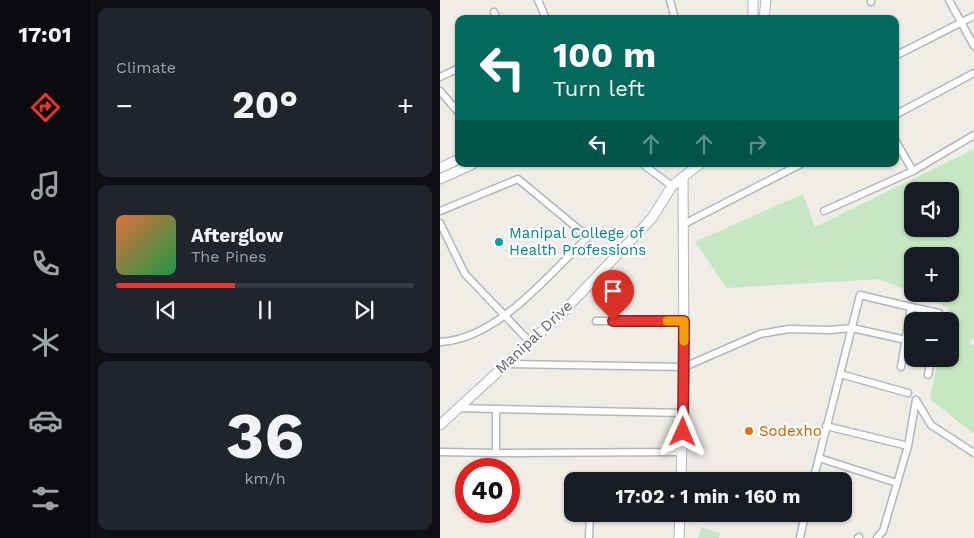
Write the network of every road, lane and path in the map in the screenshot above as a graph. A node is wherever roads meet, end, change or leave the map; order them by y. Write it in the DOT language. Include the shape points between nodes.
graph roads {
  1 [pos="538,0"];
  2 [pos="670,0"];
  3 [pos="753,0"];
  4 [pos="766,0"];
  5 [pos="949,0"];
  6 [pos="544,15"];
  7 [pos="674,15"];
  8 [pos="753,15"];
  9 [pos="764,15"];
  10 [pos="974,16"];
  11 [pos="960,23"];
  12 [pos="974,46"];
  13 [pos="899,54"];
  14 [pos="455,70"];
  15 [pos="974,73"];
  16 [pos="440,78"];
  17 [pos="440,91"];
  18 [pos="455,108"];
  19 [pos="899,113"];
  20 [pos="974,135"];
  21 [pos="899,147"];
  22 [pos="455,161"];
  23 [pos="466,167"];
  24 [pos="646,167"];
  25 [pos="696,167"];
  26 [pos="795,167"];
  27 [pos="440,168"];
  28 [pos="913,170"];
  29 [pos="682,177"];
  30 [pos="440,179"];
  31 [pos="672,186"];
  32 [pos="440,211"];
  33 [pos="824,211"];
  34 [pos="440,223"];
  35 [pos="682,224"];
  36 [pos="911,307"];
  37 [pos="910,312"];
  38 [pos="934,312"];
  39 [pos="506,316"];
  40 [pos="596,321"];
  41 [pos="684,321"];
  42 [pos="852,328"];
  43 [pos="904,340"];
  44 [pos="440,342"];
  45 [pos="530,342"];
  46 [pos="904,351"];
  47 [pos="506,364"];
  48 [pos="684,367"];
  49 [pos="901,367"];
  50 [pos="930,367"];
  51 [pos="840,374"];
  52 [pos="928,375"];
  53 [pos="908,392"];
  54 [pos="458,408"];
  55 [pos="496,409"];
  56 [pos="683,413"];
  57 [pos="440,425"];
  58 [pos="826,426"];
  59 [pos="908,446"];
  60 [pos="440,452"];
  61 [pos="682,452"];
  62 [pos="496,453"];
  63 [pos="974,454"];
  64 [pos="819,458"];
  65 [pos="681,472"];
  66 [pos="815,472"];
  67 [pos="897,482"];
  68 [pos="590,522"];
  69 [pos="680,522"];
  70 [pos="804,522"];
  71 [pos="883,535"];
  72 [pos="589,538"];
  73 [pos="679,538"];
  74 [pos="800,538"];
  75 [pos="877,538"];
  1 -- 6 [label="street"];
  2 -- 7 [label="street"];
  3 -- 8 [label="street"];
  4 -- 9 [label="street"];
  5 -- 11 [label="street"];
  10 -- 11 [label="street"];
  11 -- 12 [label="street"];
  11 -- 13 [label="street"];
  14 -- 16 [label="street"];
  15 -- 19 [label="street"];
  17 -- 18 [label="street"];
  20 -- 28 [label="street"];
  21 -- 28 [label="street"];
  22 -- 27 [label="street"];
  23 -- 30 [label="street"];
  24 -- 31 [label="street"];
  25 -- 29 [label="street, Manipal Drive"];
  26 -- 35 [label="street"];
  28 -- 33 [label="street"];
  29 -- 31 [label="street, Manipal Drive"];
  29 -- 35 [label="street"];
  31 -- 45 [label="street, Manipal Drive" via="652,218"];
  32 -- 39 [label="street" via="518,179 588,237"];
  34 -- 39 [label="street" via="465,274"];
  35 -- 41 [label="street"];
  36 -- 37 [label="street"];
  36 -- 38 [label="street"];
  36 -- 42 [label="street" via="860,295"];
  39 -- 44 [label="street" via="451,341"];
  39 -- 45 [label="street"];
  40 -- 41 [label="street"];
  41 -- 48 [label="street"];
  42 -- 43 [label="street"];
  42 -- 48 [label="street" via="789,329 760,334"];
  42 -- 51 [label="street"];
  45 -- 47 [label="street, Manipal Drive"];
  46 -- 49 [label="street"];
  47 -- 48 [label="street"];
  47 -- 54 [label="street, Manipal Drive"];
  48 -- 56 [label="street"];
  50 -- 52 [label="street"];
  51 -- 53 [label="street"];
  51 -- 58 [label="street"];
  54 -- 55 [label="street"];
  54 -- 57 [label="street, Manipal Drive"];
  55 -- 56 [label="street"];
  55 -- 62 [label="street"];
  56 -- 61 [label="street"];
  58 -- 59 [label="street"];
  58 -- 64 [label="street"];
  59 -- 63 [label="street" via="916,400 931,425"];
  59 -- 67 [label="street"];
  60 -- 62 [label="street"];
  61 -- 62 [label="street"];
  61 -- 65 [label="street"];
  64 -- 66 [label="street"];
  64 -- 67 [label="street"];
  67 -- 71 [label="street"];
  68 -- 72 [label="street"];
  69 -- 73 [label="street"];
  70 -- 74 [label="street"];
  71 -- 75 [label="street"];
}
